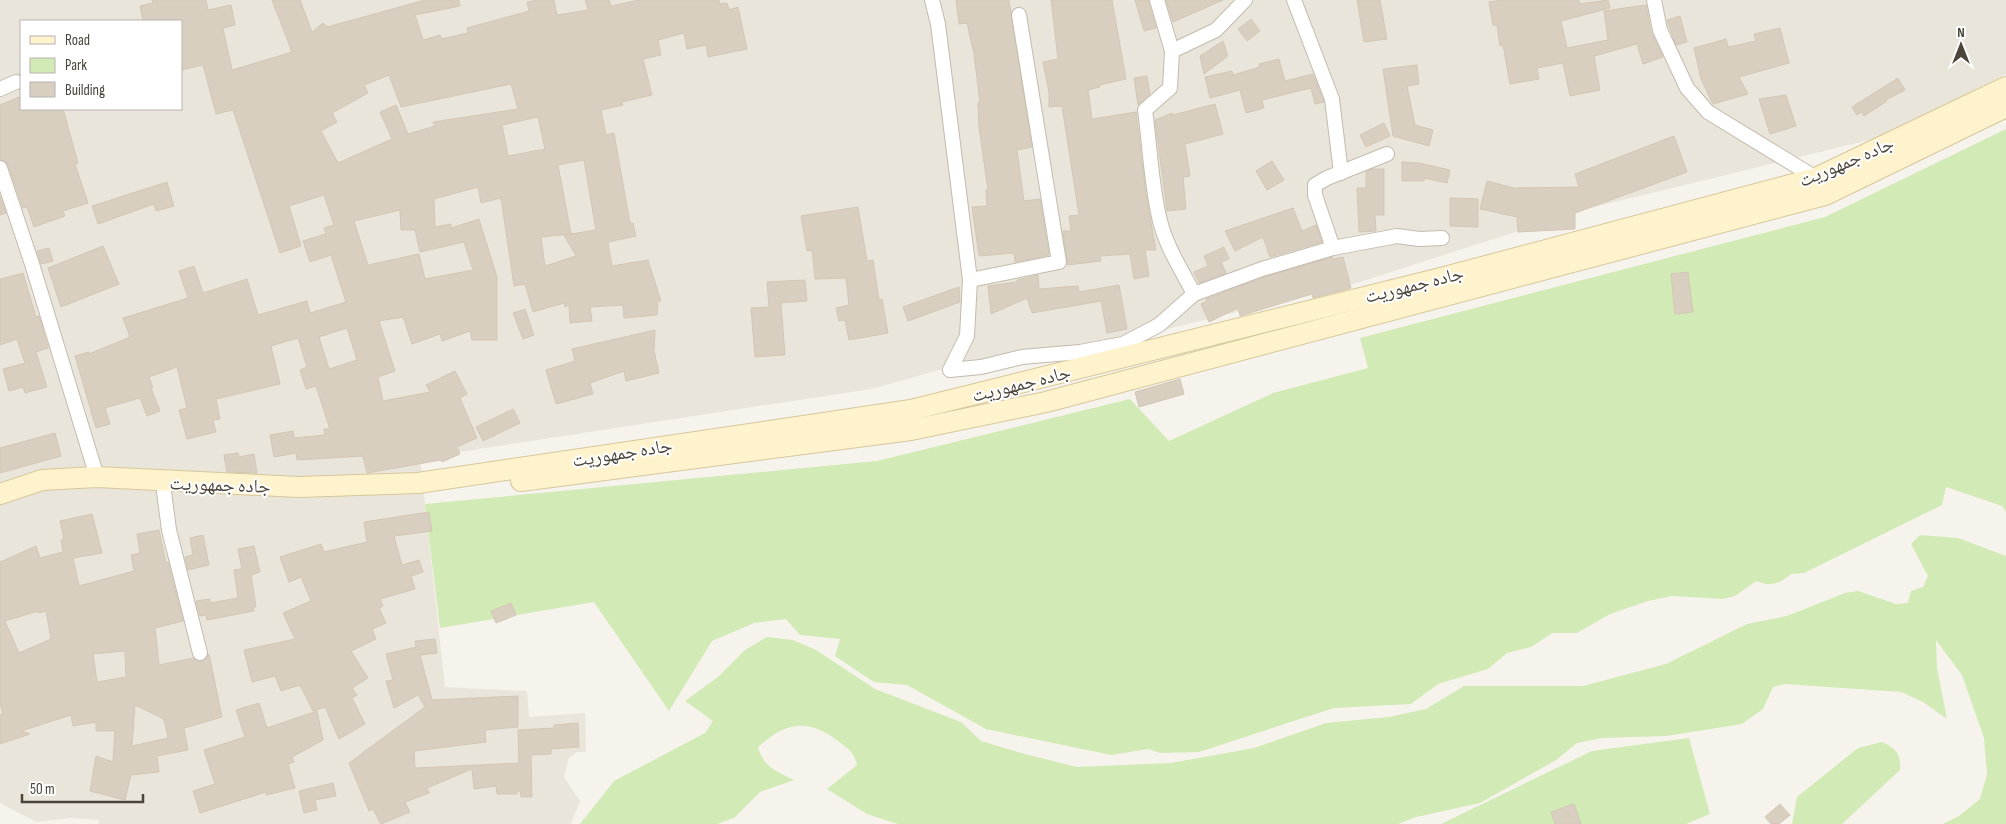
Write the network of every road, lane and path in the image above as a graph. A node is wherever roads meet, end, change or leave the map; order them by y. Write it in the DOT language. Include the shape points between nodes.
graph roads {
  1 [pos="932,0"];
  2 [pos="1157,0"];
  3 [pos="1246,0"];
  4 [pos="1294,0"];
  5 [pos="1654,0"];
  6 [pos="1019,15"];
  7 [pos="1172,51"];
  8 [pos="16,82"];
  9 [pos="2006,87"];
  10 [pos="0,89"];
  11 [pos="2006,107"];
  12 [pos="1387,154"];
  13 [pos="0,168"];
  14 [pos="1341,172"];
  15 [pos="1816,178"];
  16 [pos="1442,238"];
  17 [pos="1333,248"];
  18 [pos="970,280"];
  19 [pos="1194,294"];
  20 [pos="1022,357"];
  21 [pos="1042,378"];
  22 [pos="97,477"];
  23 [pos="164,492"];
  24 [pos="0,494"];
  25 [pos="0,502"];
  26 [pos="200,652"];
  1 -- 18 [label="street" via="938,24"];
  2 -- 7 [label="street"];
  3 -- 7 [label="street" via="1216,30"];
  4 -- 14 [label="street" via="1332,99"];
  5 -- 15 [label="street" via="1660,30 1687,88 1708,112"];
  6 -- 18 [label="street" via="1059,262"];
  7 -- 19 [label="street" via="1170,88 1145,110 1160,222"];
  8 -- 10 [label="street"];
  9 -- 15 [label="main road, جاده جمهوریت"];
  11 -- 23 [label="main road, جاده جمهوریت" via="1825,195 1008,410 902,431 437,491 291,498"];
  12 -- 14 [label="street"];
  13 -- 22 [label="street"];
  14 -- 17 [label="street" via="1315,185 1315,195"];
  15 -- 21 [label="main road, جاده جمهوریت" via="1441,278"];
  16 -- 17 [label="street" via="1397,236"];
  17 -- 19 [label="street"];
  18 -- 20 [label="street" via="967,336 950,370 981,367"];
  19 -- 20 [label="street" via="1159,325 1123,344"];
  20 -- 21 [label="street"];
  21 -- 22 [label="main road, جاده جمهوریت" via="910,410 418,483 300,487"];
  22 -- 24 [label="main road, جاده جمهوریت" via="42,480"];
  23 -- 25 [label="main road, جاده جمهوریت" via="77,486 20,495"];
  23 -- 26 [label="street" via="169,530"];
}
